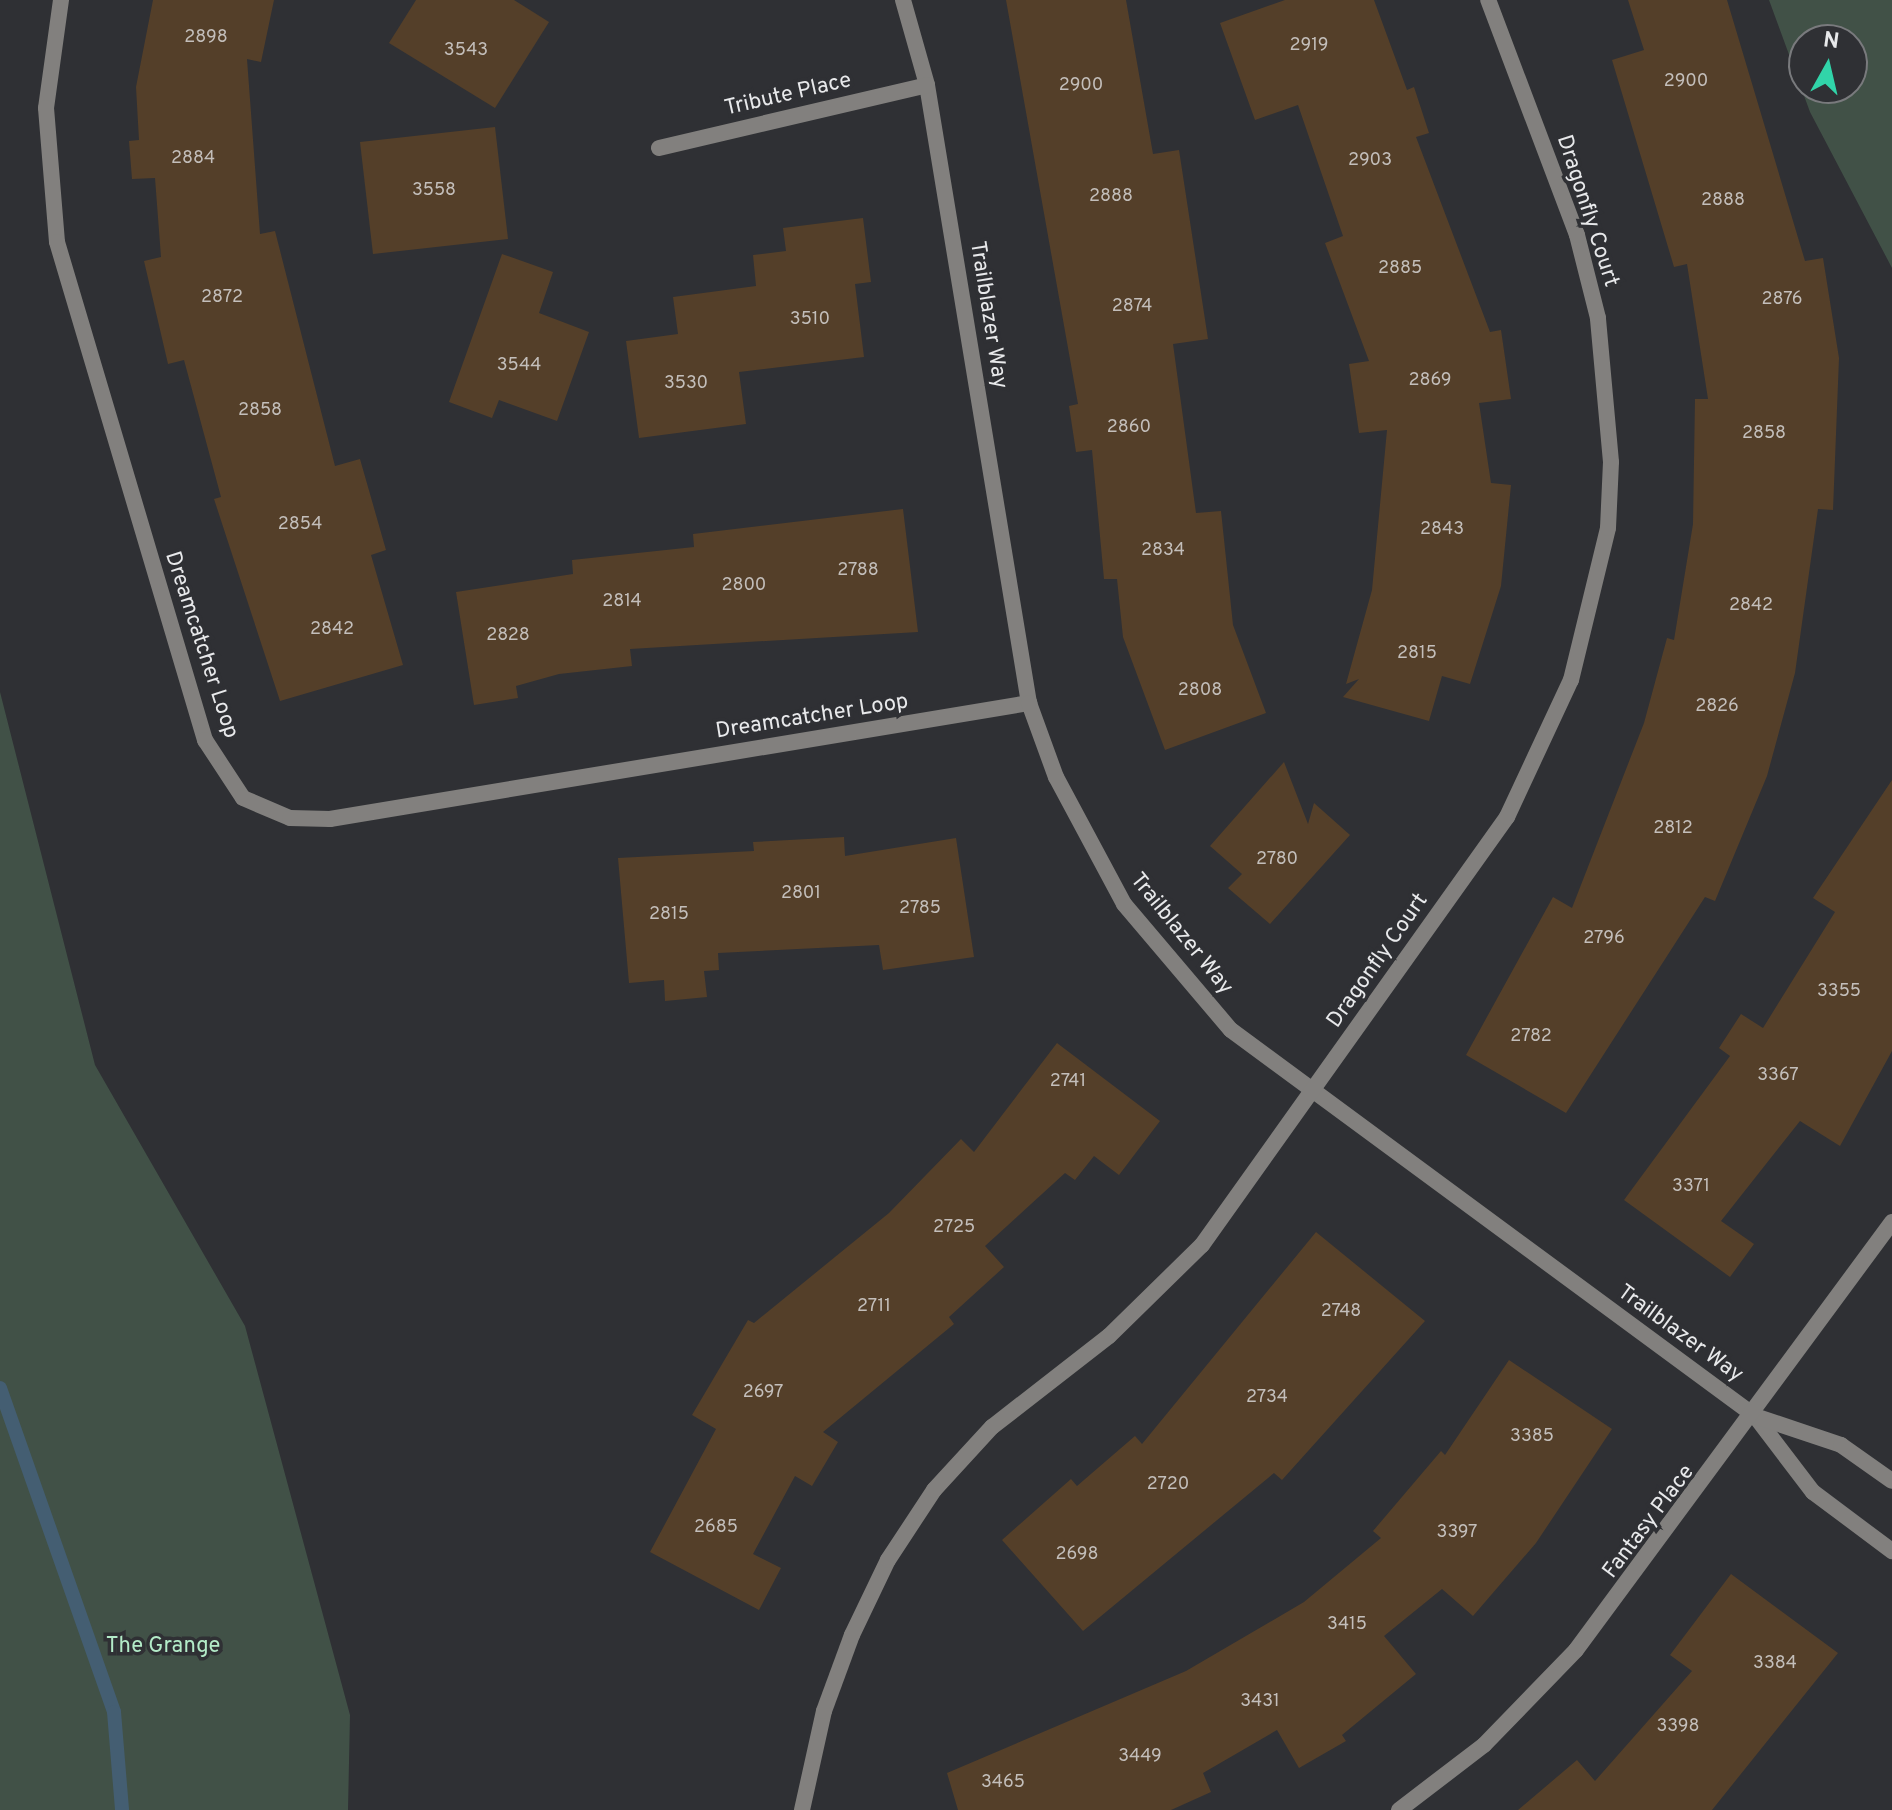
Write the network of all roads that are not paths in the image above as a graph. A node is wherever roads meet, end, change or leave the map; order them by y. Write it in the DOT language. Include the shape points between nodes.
graph roads {
  1 [pos="61,0"];
  2 [pos="903,0"];
  3 [pos="1488,0"];
  4 [pos="927,85"];
  5 [pos="659,148"];
  6 [pos="1029,703"];
  7 [pos="1312,1094"];
  8 [pos="1892,1222"];
  9 [pos="1755,1416"];
  10 [pos="1892,1481"];
  11 [pos="1892,1551"];
  12 [pos="802,1810"];
  13 [pos="1399,1810"];
  1 -- 6 [label="street, Dreamcatcher Loop" via="46,108 57,242 205,740 243,798 290,818 330,819"];
  2 -- 4 [label="street, Trailblazer Way"];
  3 -- 7 [label="street, Dragonfly Court" via="1577,235 1598,318 1611,462 1608,528 1571,680 1542,754 1507,817"];
  4 -- 5 [label="street, Tribute Place"];
  4 -- 6 [label="street, Trailblazer Way"];
  6 -- 7 [label="street, Trailblazer Way" via="1056,777 1124,904 1231,1030"];
  7 -- 9 [label="street, Trailblazer Way"];
  7 -- 12 [label="street, Dragonfly Court" via="1202,1245 1109,1336 992,1427 934,1490 852,1635 824,1711"];
  8 -- 9 [label="street, Fantasy Place"];
  9 -- 10 [label="street, Trailblazer Way" via="1841,1445"];
  9 -- 11 [label="street, Trailblazer Way" via="1813,1492"];
  9 -- 13 [label="street, Fantasy Place" via="1576,1650 1484,1745"];
}
